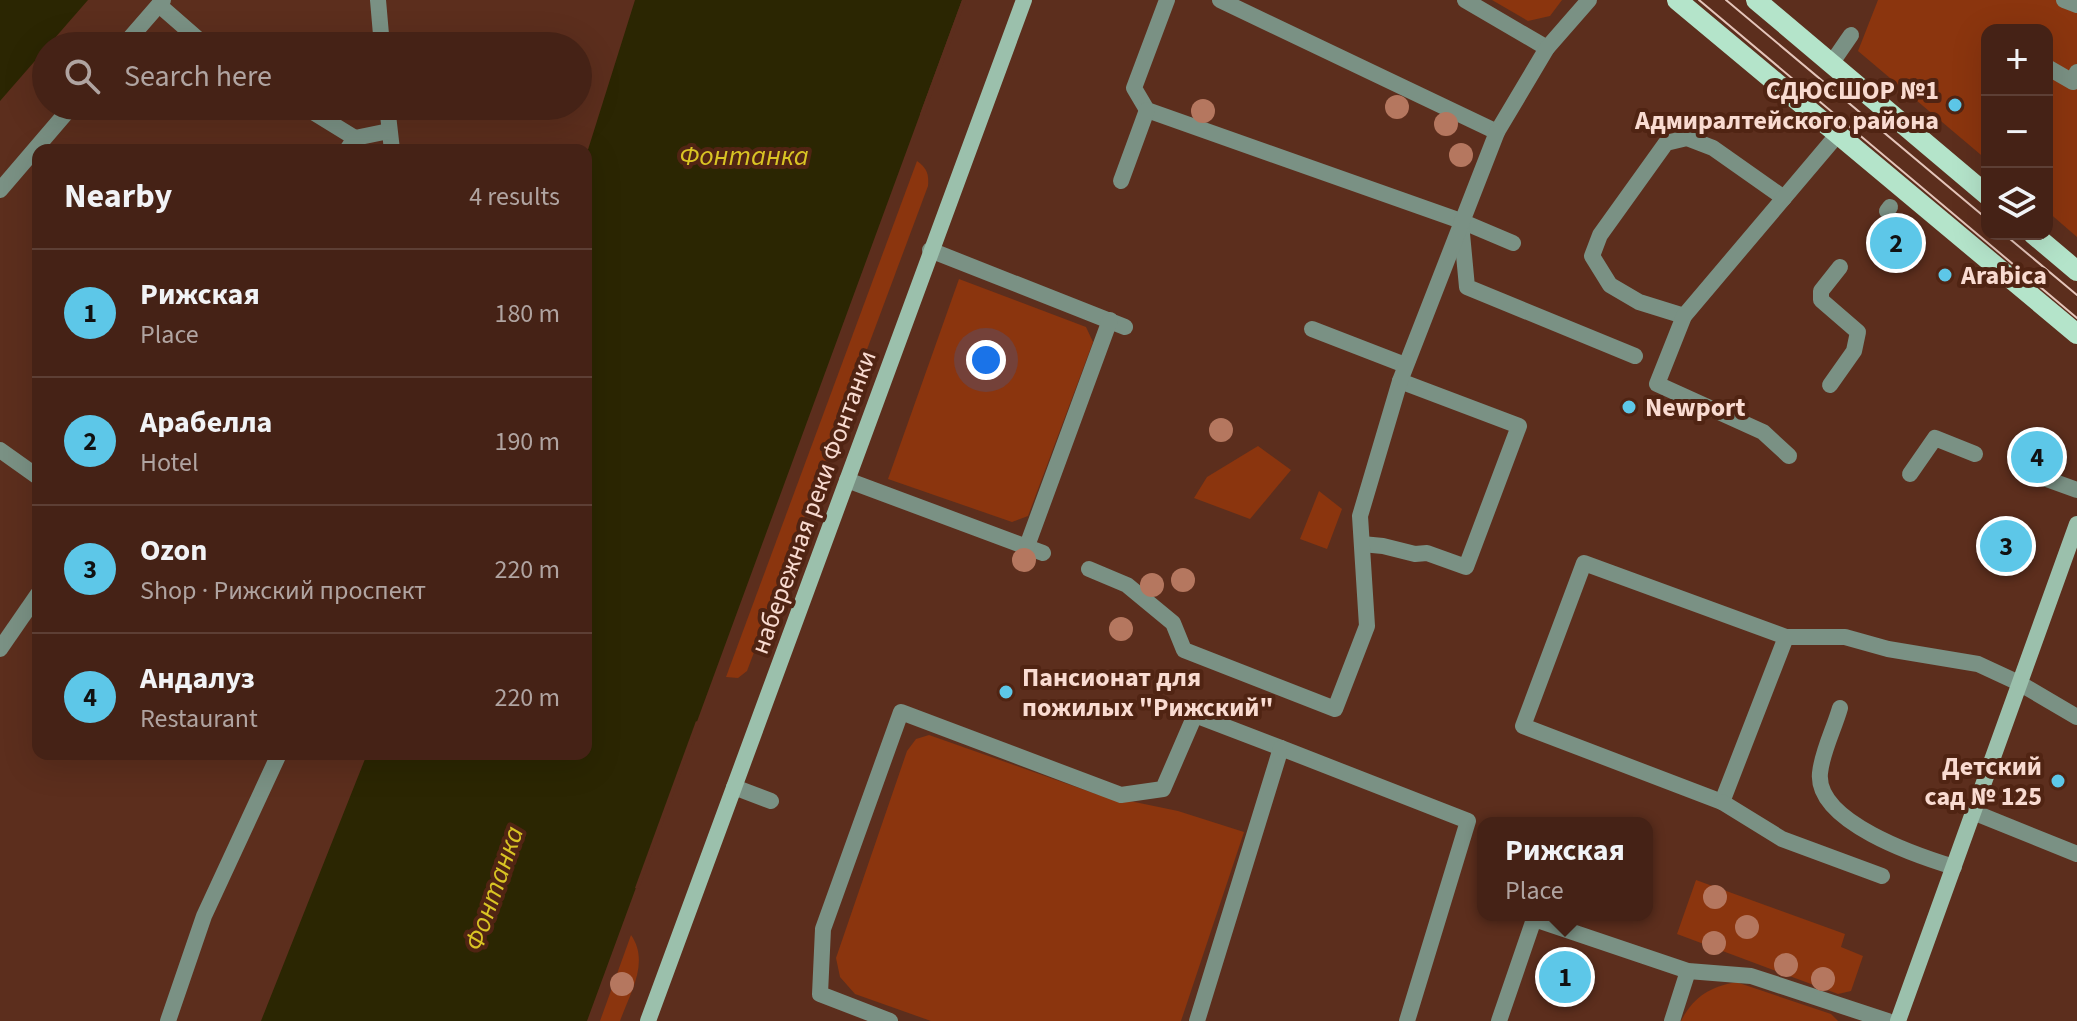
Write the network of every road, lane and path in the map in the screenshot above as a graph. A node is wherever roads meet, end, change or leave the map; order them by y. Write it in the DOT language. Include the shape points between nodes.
graph roads {
  1 [pos="378,0"];
  2 [pos="1024,0"];
  3 [pos="1167,0"];
  4 [pos="1220,0"];
  5 [pos="1465,0"];
  6 [pos="1589,0"];
  7 [pos="1677,0"];
  8 [pos="1756,0"];
  9 [pos="2064,0"];
  10 [pos="161,2"];
  11 [pos="2077,5"];
  12 [pos="135,32"];
  13 [pos="192,32"];
  14 [pos="381,32"];
  15 [pos="1851,35"];
  16 [pos="1547,48"];
  17 [pos="1831,64"];
  18 [pos="2053,70"];
  19 [pos="2077,72"];
  20 [pos="1147,110"];
  21 [pos="60,120"];
  22 [pos="321,120"];
  23 [pos="388,120"];
  24 [pos="389,131"];
  25 [pos="1497,132"];
  26 [pos="1838,134"];
  27 [pos="39,144"];
  28 [pos="351,144"];
  29 [pos="391,144"];
  30 [pos="32,153"];
  31 [pos="1121,181"];
  32 [pos="0,190"];
  33 [pos="1981,190"];
  34 [pos="1784,198"];
  35 [pos="1461,221"];
  36 [pos="2040,240"];
  37 [pos="1513,243"];
  38 [pos="930,250"];
  39 [pos="1840,267"];
  40 [pos="2077,271"];
  41 [pos="1684,316"];
  42 [pos="1312,329"];
  43 [pos="2077,334"];
  44 [pos="1635,356"];
  45 [pos="1402,373"];
  46 [pos="1830,385"];
  47 [pos="0,450"];
  48 [pos="1975,454"];
  49 [pos="1789,456"];
  50 [pos="32,473"];
  51 [pos="1910,474"];
  52 [pos="2041,477"];
  53 [pos="847,480"];
  54 [pos="2077,490"];
  55 [pos="2077,527"];
  56 [pos="1362,544"];
  57 [pos="1027,546"];
  58 [pos="1043,553"];
  59 [pos="1089,569"];
  60 [pos="32,603"];
  61 [pos="1786,637"];
  62 [pos="0,649"];
  63 [pos="2019,683"];
  64 [pos="1840,708"];
  65 [pos="2077,717"];
  66 [pos="1281,748"];
  67 [pos="276,760"];
  68 [pos="734,787"];
  69 [pos="771,801"];
  70 [pos="1722,802"];
  71 [pos="1973,812"];
  72 [pos="2077,854"];
  73 [pos="1954,867"];
  74 [pos="1882,876"];
  75 [pos="1533,921"];
  76 [pos="1540,921"];
  77 [pos="1688,971"];
  78 [pos="168,1021"];
  79 [pos="648,1021"];
  80 [pos="890,1021"];
  81 [pos="1197,1021"];
  82 [pos="1407,1021"];
  83 [pos="1499,1021"];
  84 [pos="1672,1021"];
  85 [pos="1888,1021"];
  86 [pos="1898,1021"];
  1 -- 14 [label="lane"];
  2 -- 38 [label="street, набережная реки Фонтанки"];
  3 -- 20 [label="lane" via="1134,88"];
  4 -- 25 [label="lane"];
  5 -- 16 [label="lane"];
  6 -- 16 [label="lane"];
  7 -- 26 [label="main road"];
  8 -- 17 [label="main road"];
  9 -- 11 [label="lane"];
  10 -- 12 [label="lane"];
  10 -- 13 [label="lane"];
  15 -- 17 [label="lane"];
  16 -- 25 [label="lane"];
  17 -- 33 [label="main road"];
  18 -- 19 [label="lane" via="2073,82"];
  20 -- 31 [label="lane"];
  20 -- 35 [label="lane"];
  21 -- 27 [label="lane"];
  22 -- 28 [label="lane"];
  23 -- 24 [label="lane"];
  24 -- 28 [label="lane"];
  24 -- 29 [label="lane"];
  25 -- 35 [label="lane"];
  26 -- 34 [label="lane"];
  26 -- 43 [label="main road"];
  30 -- 32 [label="lane"];
  34 -- 41 [label="lane"];
  34 -- 41 [label="lane" via="1713,148 1687,138 1666,143 1600,235 1592,256 1610,285 1639,302"];
  35 -- 37 [label="lane"];
  35 -- 44 [label="lane" via="1467,287"];
  35 -- 45 [label="lane"];
  36 -- 40 [label="main road"];
  38 -- 53 [label="street, набережная реки Фонтанки"];
  38 -- 57 [label="lane" via="1118,323"];
  39 -- 46 [label="lane" via="1821,291 1821,300 1858,332 1854,351"];
  41 -- 49 [label="lane" via="1657,384 1763,432"];
  42 -- 45 [label="lane"];
  45 -- 56 [label="lane" via="1360,516"];
  45 -- 56 [label="lane" via="1519,426 1466,567 1427,553"];
  47 -- 50 [label="lane"];
  48 -- 51 [label="lane" via="1935,438"];
  52 -- 54 [label="lane"];
  53 -- 57 [label="lane"];
  53 -- 68 [label="street, набережная реки Фонтанки"];
  55 -- 63 [label="street"];
  56 -- 59 [label="lane" via="1367,626 1335,709 1184,650 1173,623 1127,585"];
  57 -- 58 [label="lane"];
  60 -- 62 [label="lane"];
  61 -- 63 [label="lane" via="1845,637 1978,664"];
  61 -- 70 [label="lane"];
  61 -- 70 [label="lane" via="1584,563 1523,726"];
  63 -- 65 [label="lane"];
  63 -- 71 [label="street"];
  64 -- 73 [label="lane" via="1819,775 1829,804 1864,831"];
  66 -- 80 [label="lane" via="1195,715 1163,789 1121,795 901,712 851,830 823,929 820,994"];
  66 -- 81 [label="lane"];
  66 -- 82 [label="lane" via="1468,821"];
  67 -- 78 [label="lane" via="204,916"];
  68 -- 69 [label="lane"];
  68 -- 79 [label="street, набережная реки Фонтанки"];
  70 -- 74 [label="lane" via="1782,839"];
  71 -- 72 [label="lane"];
  71 -- 73 [label="street"];
  73 -- 86 [label="street"];
  75 -- 83 [label="lane"];
  76 -- 77 [label="lane"];
  77 -- 84 [label="lane"];
  77 -- 85 [label="lane" via="1751,976"];
}
